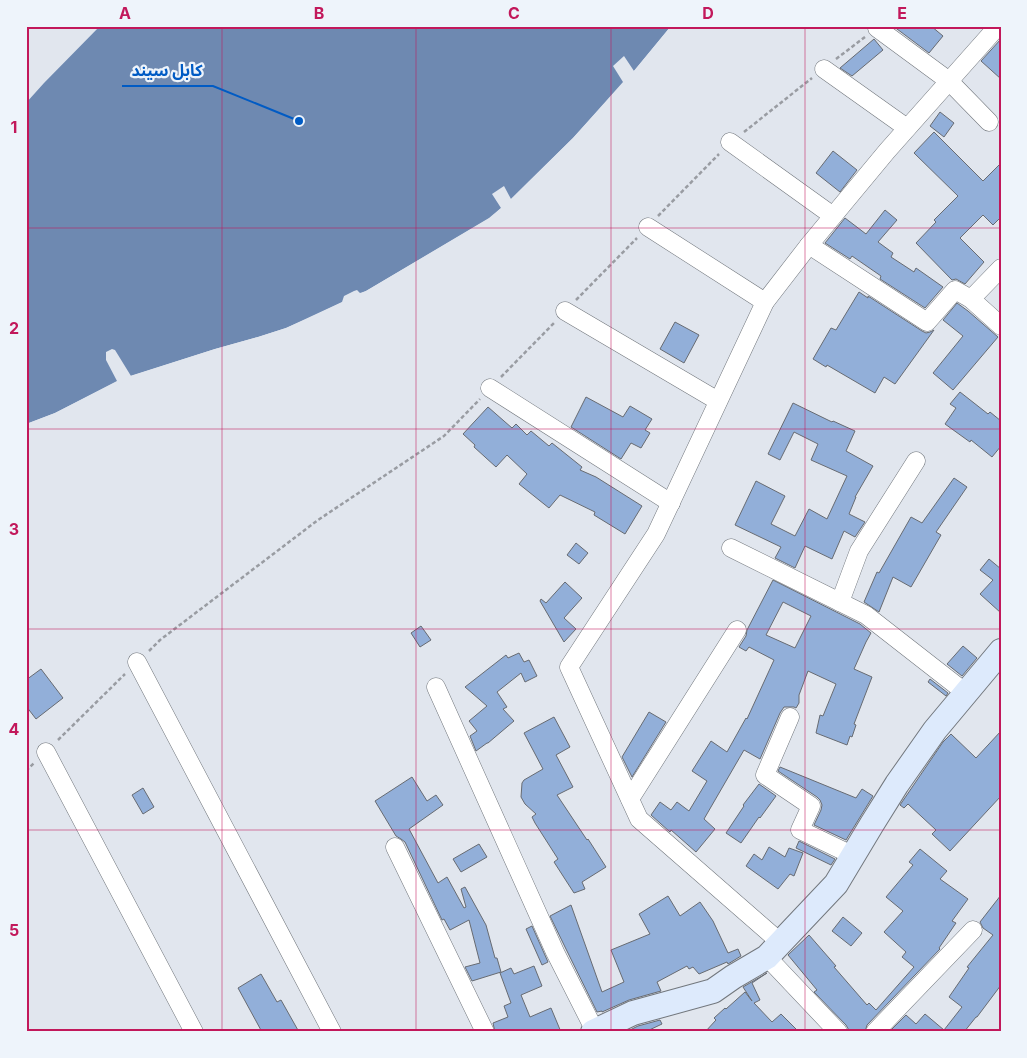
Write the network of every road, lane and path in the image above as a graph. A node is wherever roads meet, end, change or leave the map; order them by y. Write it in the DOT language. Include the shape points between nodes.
graph roads {
  1 [pos="998,26"];
  2 [pos="877,28"];
  3 [pos="824,69"];
  4 [pos="949,81"];
  5 [pos="989,122"];
  6 [pos="907,128"];
  7 [pos="730,142"];
  8 [pos="833,216"];
  9 [pos="648,227"];
  10 [pos="809,245"];
  11 [pos="1001,268"];
  12 [pos="971,300"];
  13 [pos="765,302"];
  14 [pos="565,312"];
  15 [pos="1001,326"];
  16 [pos="490,388"];
  17 [pos="718,401"];
  18 [pos="916,461"];
  19 [pos="671,503"];
  20 [pos="731,548"];
  21 [pos="840,602"];
  22 [pos="737,630"];
  23 [pos="1001,652"];
  24 [pos="137,662"];
  25 [pos="436,687"];
  26 [pos="966,693"];
  27 [pos="790,717"];
  28 [pos="46,752"];
  29 [pos="26,771"];
  30 [pos="630,799"];
  31 [pos="395,848"];
  32 [pos="854,856"];
  33 [pos="974,930"];
  34 [pos="774,950"];
  35 [pos="594,1031"];
  36 [pos="194,1032"];
  37 [pos="332,1032"];
  38 [pos="485,1032"];
  39 [pos="838,1032"];
  40 [pos="876,1032"];
  1 -- 4 [label="street"];
  2 -- 3 [label="path"];
  2 -- 4 [label="street"];
  3 -- 6 [label="street"];
  3 -- 7 [label="path"];
  4 -- 5 [label="street"];
  4 -- 6 [label="street"];
  6 -- 8 [label="street"];
  7 -- 8 [label="street"];
  7 -- 9 [label="path"];
  8 -- 10 [label="street"];
  9 -- 13 [label="street"];
  9 -- 14 [label="path"];
  10 -- 12 [label="street" via="927,322 955,290"];
  10 -- 13 [label="street"];
  11 -- 12 [label="street"];
  12 -- 15 [label="street"];
  13 -- 17 [label="street"];
  14 -- 16 [label="path"];
  14 -- 17 [label="street"];
  16 -- 19 [label="street"];
  16 -- 24 [label="path" via="444,436 318,520 160,640"];
  17 -- 19 [label="street"];
  18 -- 21 [label="street" via="859,551"];
  19 -- 30 [label="street" via="656,534 569,667"];
  20 -- 21 [label="street"];
  21 -- 26 [label="street" via="866,615"];
  22 -- 30 [label="street"];
  23 -- 26 [label="street"];
  24 -- 28 [label="path"];
  24 -- 37 [label="street"];
  25 -- 35 [label="street"];
  26 -- 32 [label="street" via="897,784"];
  27 -- 32 [label="street" via="764,774 811,806 800,830"];
  28 -- 29 [label="path"];
  28 -- 36 [label="street"];
  30 -- 34 [label="street" via="640,819"];
  31 -- 38 [label="street"];
  32 -- 34 [label="street" via="836,884"];
  33 -- 40 [label="street"];
  34 -- 35 [label="street" via="713,991 633,1013"];
  34 -- 39 [label="street"];
}
